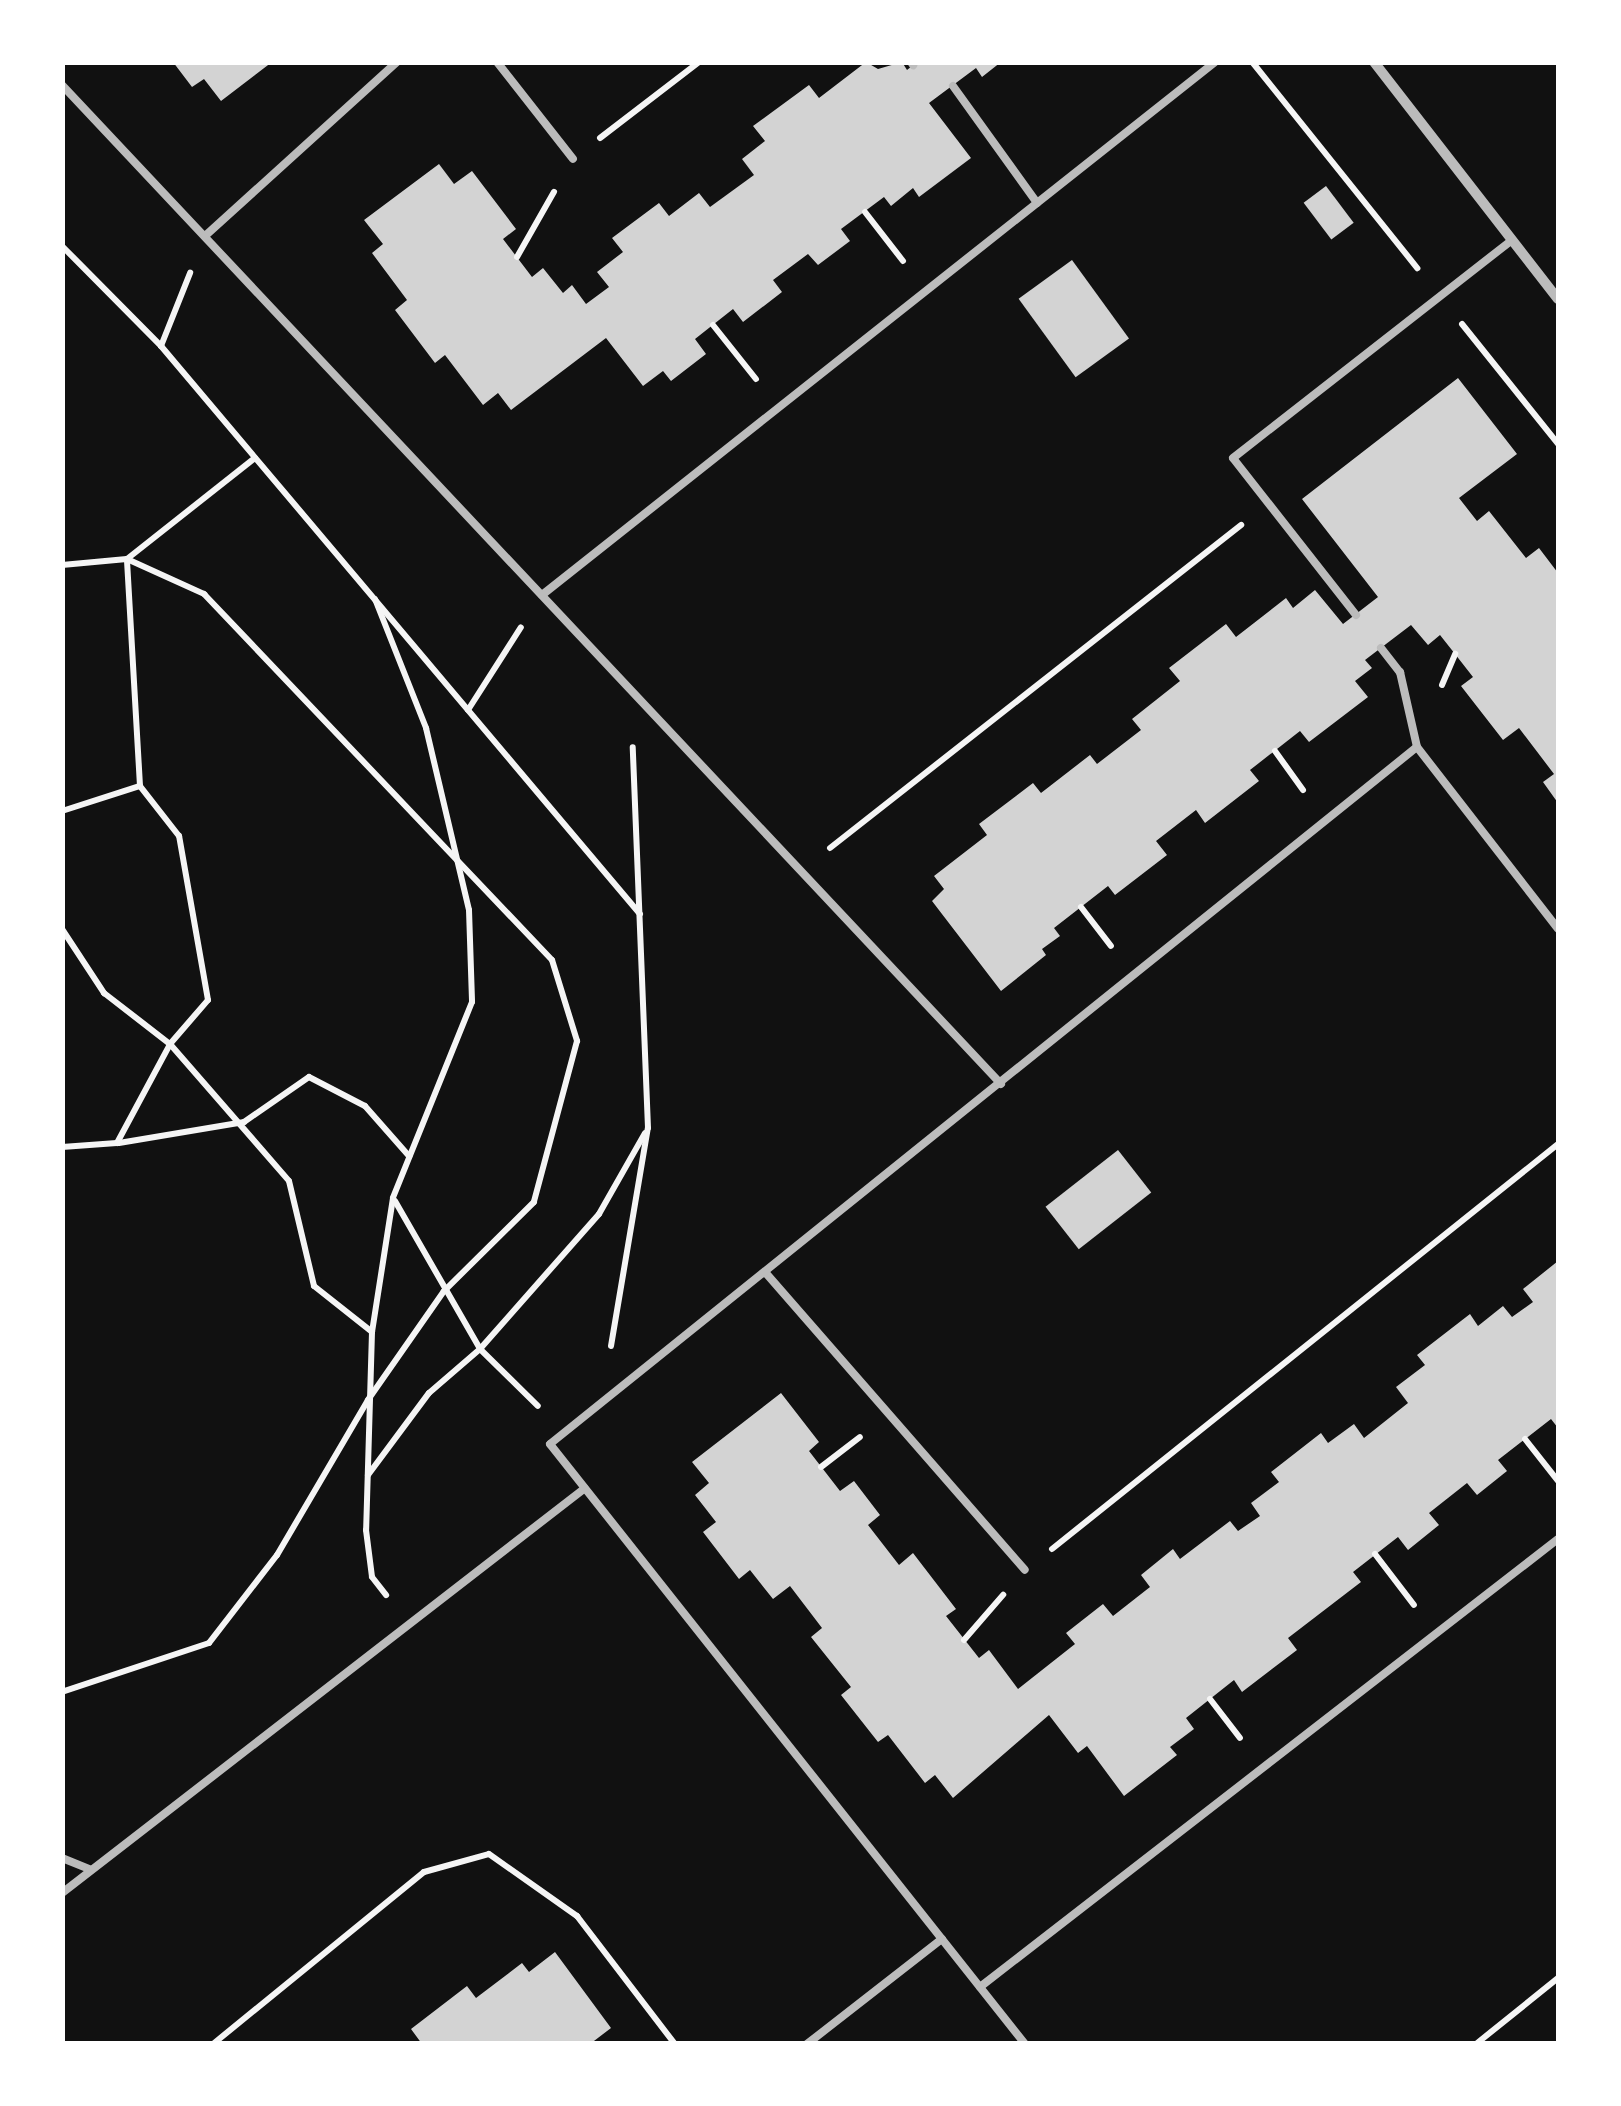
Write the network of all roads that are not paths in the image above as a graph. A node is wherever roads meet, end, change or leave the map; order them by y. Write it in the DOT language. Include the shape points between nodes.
graph roads {
  1 [pos="397,62"];
  2 [pos="496,62"];
  3 [pos="1215,62"];
  4 [pos="1374,62"];
  5 [pos="62,86"];
  6 [pos="952,86"];
  7 [pos="573,159"];
  8 [pos="1038,203"];
  9 [pos="204,236"];
  10 [pos="1512,240"];
  11 [pos="1558,299"];
  12 [pos="542,595"];
  13 [pos="1356,614"];
  14 [pos="1381,648"];
  15 [pos="1417,746"];
  16 [pos="1558,929"];
  17 [pos="1001,1084"];
  18 [pos="765,1272"];
  19 [pos="585,1488"];
  20 [pos="1558,1539"];
  21 [pos="1025,1570"];
  22 [pos="62,1858"];
  23 [pos="91,1870"];
  24 [pos="62,1893"];
  25 [pos="942,1939"];
  26 [pos="980,1986"];
  27 [pos="807,2044"];
  28 [pos="1025,2044"];
  1 -- 9 [label="lane"];
  2 -- 7 [label="lane"];
  3 -- 8 [label="lane"];
  4 -- 10 [label="street"];
  5 -- 9 [label="lane"];
  6 -- 8 [label="lane"];
  8 -- 12 [label="lane"];
  9 -- 12 [label="lane"];
  10 -- 11 [label="street"];
  10 -- 13 [label="lane" via="1233,458"];
  12 -- 17 [label="lane"];
  14 -- 15 [label="lane" via="1400,672"];
  15 -- 16 [label="lane"];
  15 -- 17 [label="lane"];
  17 -- 18 [label="lane"];
  18 -- 19 [label="lane" via="550,1444"];
  18 -- 21 [label="lane"];
  19 -- 23 [label="lane"];
  19 -- 25 [label="lane"];
  20 -- 26 [label="lane"];
  22 -- 23 [label="lane"];
  23 -- 24 [label="lane"];
  25 -- 26 [label="lane"];
  25 -- 27 [label="lane"];
  26 -- 28 [label="lane"];
}
